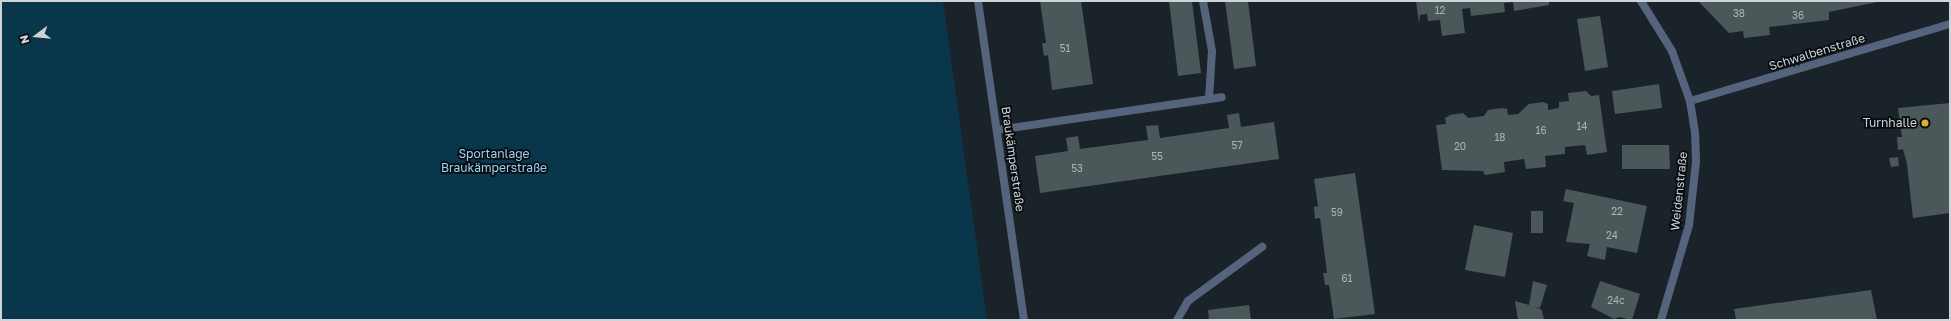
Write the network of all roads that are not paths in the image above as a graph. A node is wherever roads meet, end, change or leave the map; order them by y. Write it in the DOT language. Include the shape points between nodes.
graph roads {
  1 [pos="978,1"];
  2 [pos="1203,1"];
  3 [pos="1641,1"];
  4 [pos="1950,24"];
  5 [pos="1222,97"];
  6 [pos="1209,99"];
  7 [pos="1690,101"];
  8 [pos="997,130"];
  9 [pos="1262,247"];
  10 [pos="1024,320"];
  11 [pos="1177,320"];
  12 [pos="1661,320"];
  1 -- 8 [label="street, Braukämperstraße"];
  2 -- 6 [label="street" via="1212,51"];
  3 -- 7 [label="street, Weidenstraße" via="1672,51"];
  4 -- 7 [label="street, Schwalbenstraße"];
  5 -- 6 [label="street"];
  6 -- 8 [label="street"];
  7 -- 12 [label="street, Weidenstraße" via="1696,162 1689,225"];
  8 -- 10 [label="street, Braukämperstraße"];
  9 -- 11 [label="street" via="1188,301"];
}
